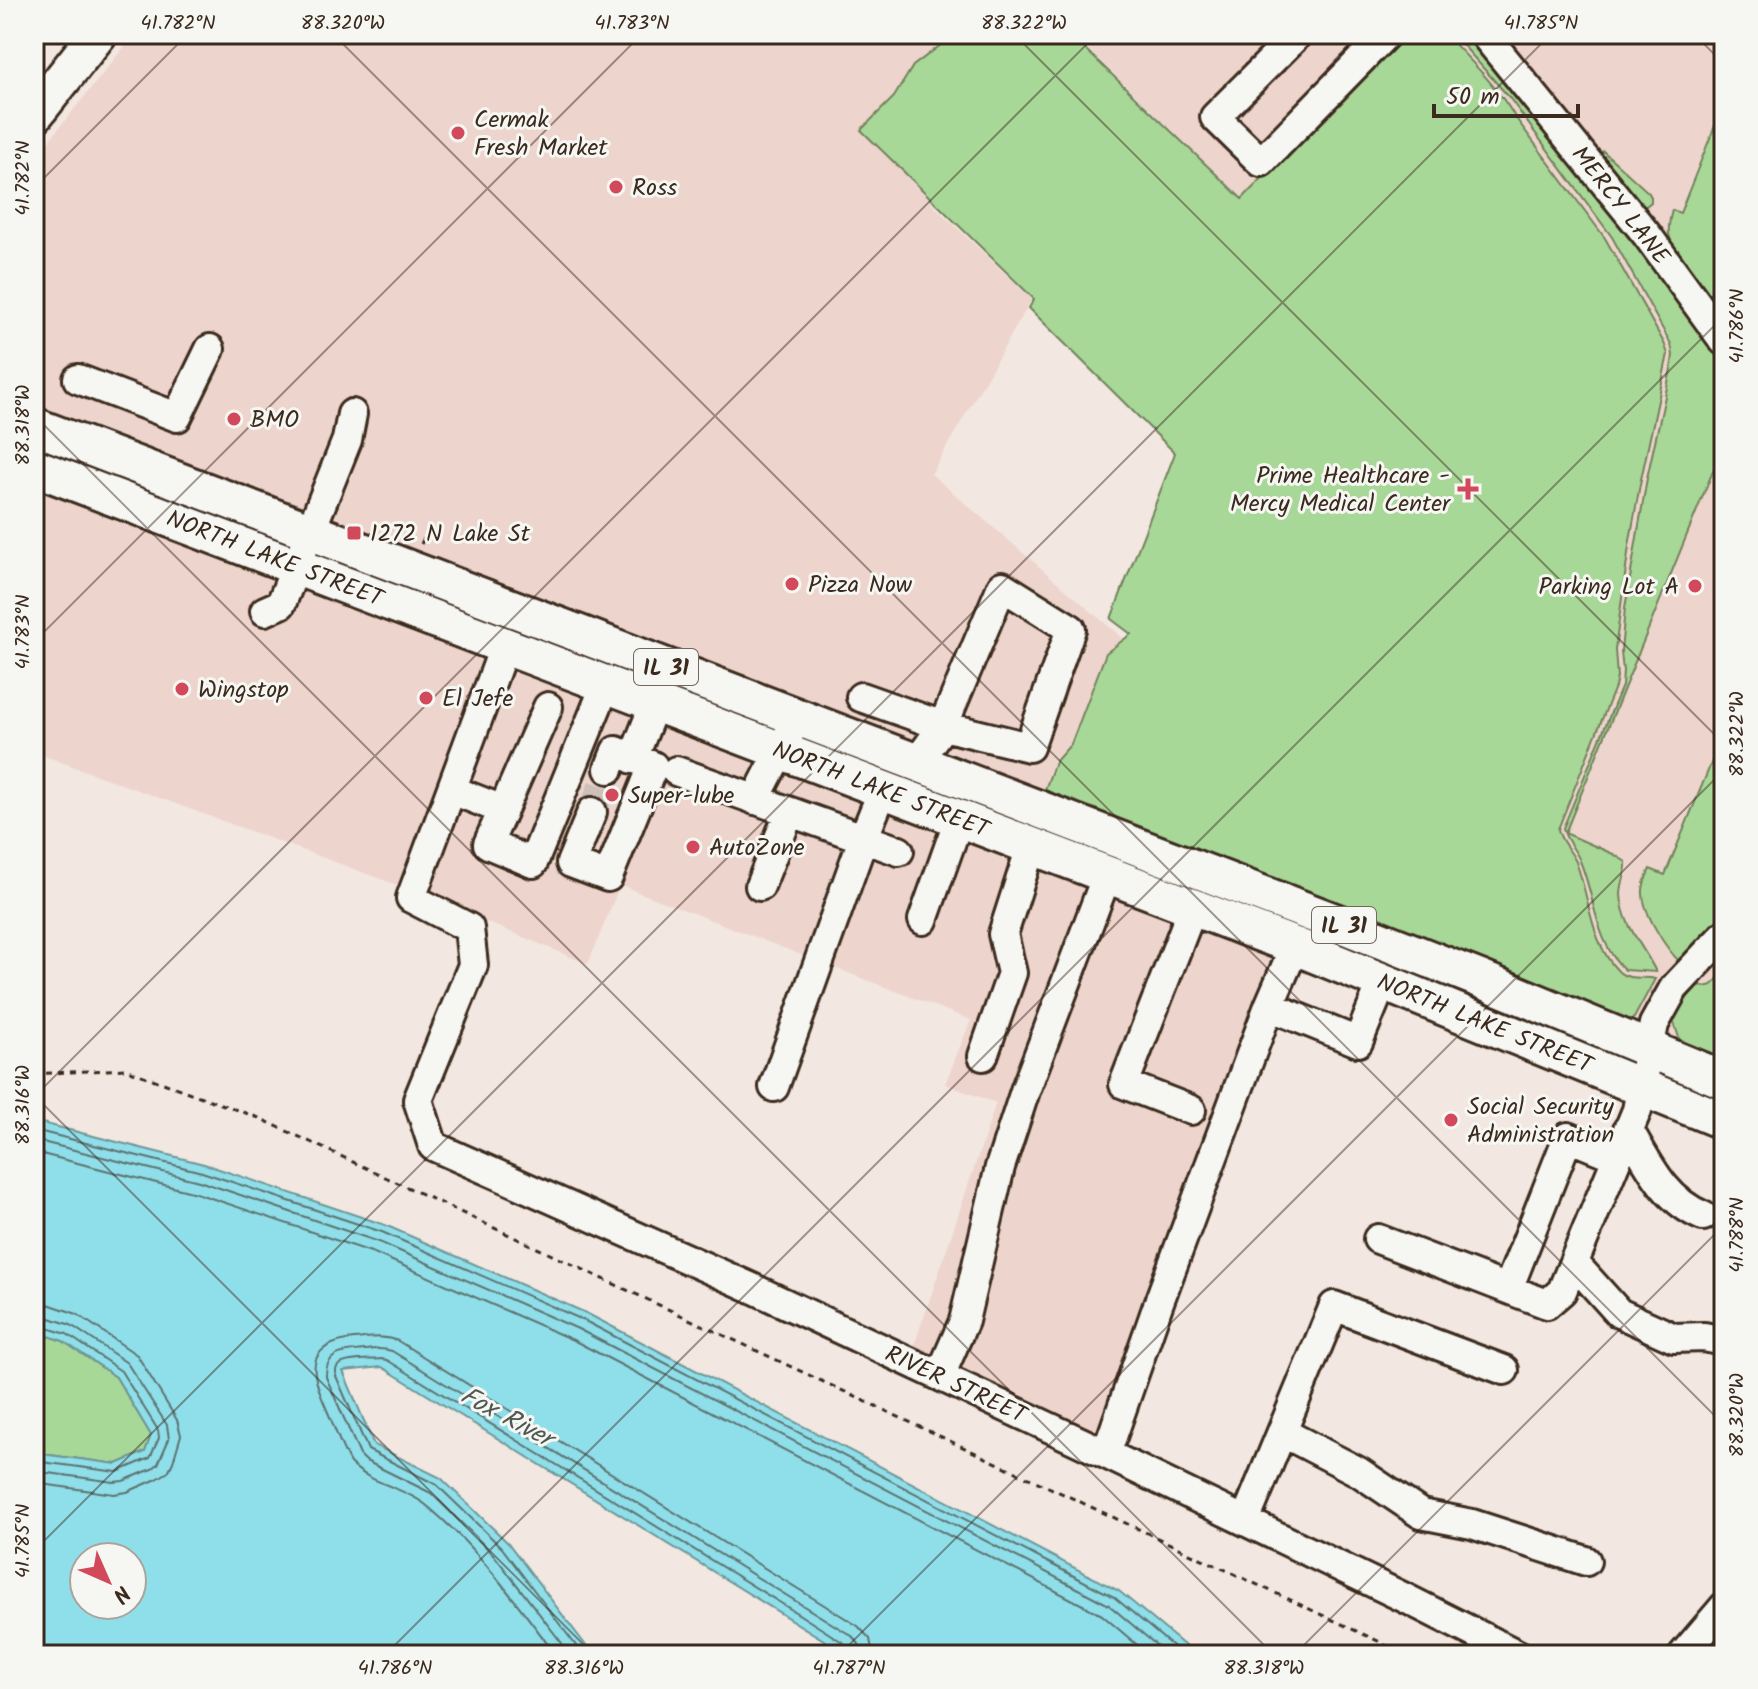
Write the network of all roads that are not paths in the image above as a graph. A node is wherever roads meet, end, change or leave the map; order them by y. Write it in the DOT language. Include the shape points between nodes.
graph roads {
  1 [pos="98,34"];
  2 [pos="1298,34"];
  3 [pos="1484,34"];
  4 [pos="1367,40"];
  5 [pos="34,115"];
  6 [pos="1724,341"];
  7 [pos="210,349"];
  8 [pos="78,379"];
  9 [pos="352,414"];
  10 [pos="34,426"];
  11 [pos="38,475"];
  12 [pos="310,531"];
  13 [pos="296,567"];
  14 [pos="265,611"];
  15 [pos="505,645"];
  16 [pos="606,684"];
  17 [pos="861,697"];
  18 [pos="655,703"];
  19 [pos="548,707"];
  20 [pos="797,717"];
  21 [pos="943,726"];
  22 [pos="780,750"];
  23 [pos="917,762"];
  24 [pos="676,771"];
  25 [pos="452,790"];
  26 [pos="883,790"];
  27 [pos="755,800"];
  28 [pos="503,810"];
  29 [pos="789,813"];
  30 [pos="597,814"];
  31 [pos="959,819"];
  32 [pos="863,839"];
  33 [pos="1031,847"];
  34 [pos="899,851"];
  35 [pos="1107,875"];
  36 [pos="760,886"];
  37 [pos="1193,907"];
  38 [pos="923,920"];
  39 [pos="1724,935"];
  40 [pos="1295,946"];
  41 [pos="1383,981"];
  42 [pos="1269,1006"];
  43 [pos="1649,1049"];
  44 [pos="983,1056"];
  45 [pos="1724,1080"];
  46 [pos="1641,1086"];
  47 [pos="774,1087"];
  48 [pos="1191,1110"];
  49 [pos="1724,1121"];
  50 [pos="1628,1129"];
  51 [pos="1617,1157"];
  52 [pos="1714,1220"];
  53 [pos="1378,1239"];
  54 [pos="1574,1263"];
  55 [pos="1508,1289"];
  56 [pos="1724,1341"];
  57 [pos="1504,1370"];
  58 [pos="940,1376"];
  59 [pos="1282,1432"];
  60 [pos="1106,1454"];
  61 [pos="1245,1521"];
  62 [pos="1586,1561"];
  63 [pos="1724,1607"];
  64 [pos="1518,1655"];
  65 [pos="1683,1655"];
  1 -- 5 [label="main road"];
  2 -- 4 [label="street" via="1215,117 1261,162"];
  3 -- 6 [label="street, MERCY LANE" via="1647,235"];
  7 -- 8 [label="street" via="177,417"];
  9 -- 12 [label="street" via="347,440"];
  10 -- 12 [label="main road, NORTH LAKE STREET / IL 31"];
  11 -- 13 [label="main road, NORTH LAKE STREET"];
  12 -- 13 [label="street"];
  12 -- 20 [label="main road, NORTH LAKE STREET / IL 31"];
  13 -- 14 [label="street" via="281,604"];
  13 -- 15 [label="main road, NORTH LAKE STREET"];
  15 -- 16 [label="main road, NORTH LAKE STREET"];
  15 -- 25 [label="street"];
  16 -- 18 [label="main road, NORTH LAKE STREET"];
  16 -- 28 [label="street" via="533,863 488,844"];
  17 -- 21 [label="street"];
  18 -- 22 [label="main road, NORTH LAKE STREET"];
  18 -- 30 [label="street" via="622,764 653,766 608,877 571,863"];
  19 -- 28 [label="street"];
  20 -- 22 [label="street"];
  20 -- 23 [label="main road, NORTH LAKE STREET / IL 31"];
  21 -- 21 [label="street" via="1029,747 1071,629 1002,586"];
  21 -- 23 [label="street"];
  22 -- 26 [label="main road, NORTH LAKE STREET"];
  22 -- 27 [label="street"];
  23 -- 43 [label="main road, NORTH LAKE STREET / IL 31" via="1377,938"];
  24 -- 27 [label="street"];
  25 -- 28 [label="street"];
  25 -- 58 [label="street, RIVER STREET" via="411,898 469,928 473,965 418,1100 433,1146"];
  26 -- 31 [label="main road, NORTH LAKE STREET"];
  26 -- 32 [label="street"];
  27 -- 29 [label="street"];
  29 -- 32 [label="street"];
  29 -- 36 [label="street"];
  31 -- 33 [label="main road, NORTH LAKE STREET"];
  31 -- 38 [label="street"];
  32 -- 34 [label="street"];
  32 -- 47 [label="street"];
  33 -- 35 [label="main road, NORTH LAKE STREET"];
  33 -- 44 [label="street" via="1003,934 1012,973"];
  35 -- 37 [label="main road, NORTH LAKE STREET"];
  35 -- 58 [label="street" via="1025,1091 1000,1167 964,1321"];
  37 -- 40 [label="main road, NORTH LAKE STREET"];
  37 -- 48 [label="street" via="1124,1084"];
  39 -- 43 [label="street" via="1674,988 1654,1024"];
  40 -- 41 [label="main road, NORTH LAKE STREET"];
  40 -- 42 [label="street"];
  41 -- 42 [label="street" via="1358,1042"];
  41 -- 46 [label="main road, NORTH LAKE STREET"];
  42 -- 60 [label="street"];
  43 -- 45 [label="main road, NORTH LAKE STREET / IL 31"];
  43 -- 46 [label="street"];
  46 -- 49 [label="main road, NORTH LAKE STREET"];
  46 -- 50 [label="street"];
  50 -- 51 [label="street"];
  50 -- 52 [label="street" via="1671,1196"];
  51 -- 54 [label="street"];
  51 -- 55 [label="street" via="1568,1137"];
  53 -- 55 [label="street"];
  54 -- 55 [label="street" via="1562,1291 1547,1304"];
  54 -- 56 [label="street" via="1619,1313 1674,1338"];
  57 -- 59 [label="street" via="1334,1306"];
  58 -- 60 [label="street, RIVER STREET"];
  59 -- 61 [label="street"];
  59 -- 62 [label="street" via="1359,1472 1421,1514 1472,1524"];
  60 -- 61 [label="street, RIVER STREET"];
  61 -- 64 [label="street, RIVER STREET"];
  63 -- 65 [label="street"];
}
